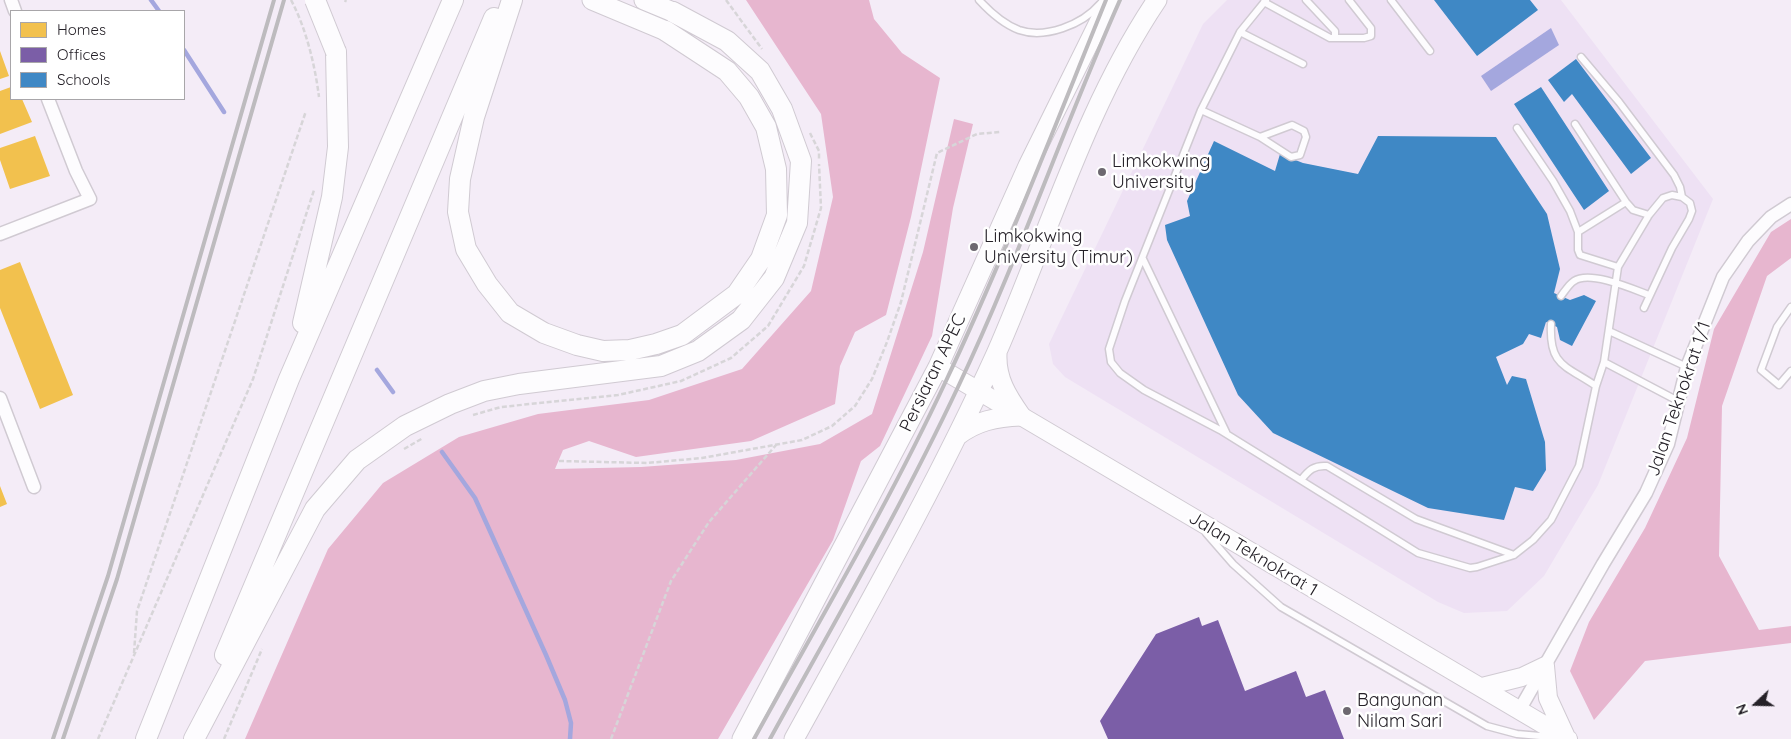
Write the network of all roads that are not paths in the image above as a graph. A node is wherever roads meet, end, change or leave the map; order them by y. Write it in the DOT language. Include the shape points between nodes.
graph roads {
  1 [pos="315,0"];
  2 [pos="453,0"];
  3 [pos="501,0"];
  4 [pos="512,0"];
  5 [pos="592,0"];
  6 [pos="644,0"];
  7 [pos="979,0"];
  8 [pos="1103,0"];
  9 [pos="1110,0"];
  10 [pos="1157,0"];
  11 [pos="1306,0"];
  12 [pos="1349,0"];
  13 [pos="1391,0"];
  14 [pos="1265,1"];
  15 [pos="669,21"];
  16 [pos="1240,32"];
  17 [pos="1335,38"];
  18 [pos="1430,51"];
  19 [pos="1581,57"];
  20 [pos="1303,64"];
  21 [pos="48,100"];
  22 [pos="1201,110"];
  23 [pos="1575,124"];
  24 [pos="1517,128"];
  25 [pos="1260,136"];
  26 [pos="1682,197"];
  27 [pos="1626,202"];
  28 [pos="1791,204"];
  29 [pos="1649,215"];
  30 [pos="1578,232"];
  31 [pos="0,234"];
  32 [pos="1143,259"];
  33 [pos="1618,267"];
  34 [pos="1615,281"];
  35 [pos="1649,295"];
  36 [pos="1561,296"];
  37 [pos="1791,307"];
  38 [pos="1644,308"];
  39 [pos="1551,324"];
  40 [pos="1609,331"];
  41 [pos="997,351"];
  42 [pos="1604,362"];
  43 [pos="938,367"];
  44 [pos="1687,368"];
  45 [pos="1791,371"];
  46 [pos="289,379"];
  47 [pos="1596,386"];
  48 [pos="978,392"];
  49 [pos="0,398"];
  50 [pos="1680,402"];
  51 [pos="1021,416"];
  52 [pos="1226,433"];
  53 [pos="955,438"];
  54 [pos="1300,480"];
  55 [pos="34,487"];
  56 [pos="1195,520"];
  57 [pos="1514,555"];
  58 [pos="1545,666"];
  59 [pos="1482,687"];
  60 [pos="1520,709"];
  61 [pos="1567,738"];
  62 [pos="146,739"];
  63 [pos="190,739"];
  64 [pos="194,739"];
  65 [pos="742,739"];
  66 [pos="794,739"];
  1 -- 46 [label="highway, bridge" via="336,52 338,147 332,197"];
  2 -- 46 [label="highway"];
  3 -- 63 [label="highway"];
  4 -- 15 [label="highway" via="474,117 460,179 458,212 466,248 487,284 510,313 544,333 603,351 630,350 682,335 738,294 761,259 776,215 776,169 766,127 728,71"];
  5 -- 15 [label="main road"];
  6 -- 15 [label="main road"];
  7 -- 8 [label="lane" via="998,18 1020,30 1041,31 1062,29 1081,20"];
  9 -- 43 [label="main road, Persiaran APEC" via="1028,166"];
  10 -- 41 [label="main road" via="1140,25 1094,118"];
  11 -- 17 [label="lane" via="1335,31"];
  12 -- 17 [label="lane" via="1371,28 1371,36"];
  13 -- 18 [label="lane"];
  14 -- 16 [label="lane"];
  14 -- 17 [label="lane" via="1315,31"];
  15 -- 64 [label="highway" via="727,41 760,71 782,109 801,161 797,223 774,278 741,320 698,351 661,366 484,391 405,426 357,460 315,509"];
  16 -- 20 [label="lane"];
  16 -- 22 [label="lane"];
  19 -- 26 [label="lane" via="1674,175"];
  21 -- 31 [label="street" via="90,199"];
  22 -- 25 [label="lane"];
  22 -- 32 [label="lane"];
  23 -- 27 [label="lane"];
  24 -- 30 [label="lane" via="1553,180"];
  25 -- 25 [label="lane" via="1297,157 1306,137 1304,131 1289,124"];
  26 -- 29 [label="lane" via="1666,196"];
  26 -- 35 [label="lane" via="1690,203 1692,212"];
  27 -- 29 [label="lane" via="1633,210"];
  27 -- 30 [label="lane"];
  28 -- 44 [label="street, Jalan Teknokrat 1/1" via="1771,217 1748,241 1724,277"];
  29 -- 33 [label="lane"];
  30 -- 33 [label="lane" via="1580,255"];
  32 -- 52 [label="lane"];
  32 -- 52 [label="lane" via="1109,349 1111,362 1120,373 1144,390"];
  33 -- 34 [label="lane"];
  34 -- 35 [label="lane"];
  34 -- 36 [label="lane" via="1581,278 1574,280"];
  34 -- 40 [label="lane"];
  35 -- 38 [label="lane"];
  37 -- 45 [label="lane" via="1777,326 1761,370 1778,385"];
  39 -- 47 [label="lane" via="1550,344 1557,360"];
  40 -- 42 [label="lane"];
  40 -- 44 [label="lane"];
  41 -- 48 [label="main road"];
  41 -- 51 [label="main road" via="999,379"];
  42 -- 47 [label="lane"];
  42 -- 50 [label="lane"];
  43 -- 48 [label="main road, Jalan Teknokrat 1"];
  43 -- 65 [label="main road, Persiaran APEC"];
  44 -- 50 [label="street, Jalan Teknokrat 1/1"];
  46 -- 62 [label="highway"];
  47 -- 57 [label="lane" via="1579,466 1551,520 1534,540"];
  48 -- 51 [label="main road, Jalan Teknokrat 1"];
  48 -- 53 [label="main road"];
  49 -- 55 [label="street"];
  50 -- 58 [label="street, Jalan Teknokrat 1/1" via="1668,444 1646,493"];
  51 -- 53 [label="main road" via="986,420"];
  51 -- 56 [label="main road, Jalan Teknokrat 1"];
  52 -- 54 [label="lane"];
  53 -- 66 [label="main road" via="905,540"];
  54 -- 57 [label="lane" via="1424,556 1470,568"];
  54 -- 57 [label="lane" via="1310,469 1327,466 1416,519"];
  56 -- 59 [label="main road, Jalan Teknokrat 1"];
  56 -- 61 [label="lane" via="1233,564 1281,607 1487,726 1517,734"];
  58 -- 59 [label="main road" via="1522,677"];
  58 -- 60 [label="street, Jalan Teknokrat 1/1"];
  58 -- 61 [label="main road" via="1548,698"];
  59 -- 60 [label="main road, Jalan Teknokrat 1"];
  60 -- 61 [label="main road, Jalan Teknokrat 1"];
}
